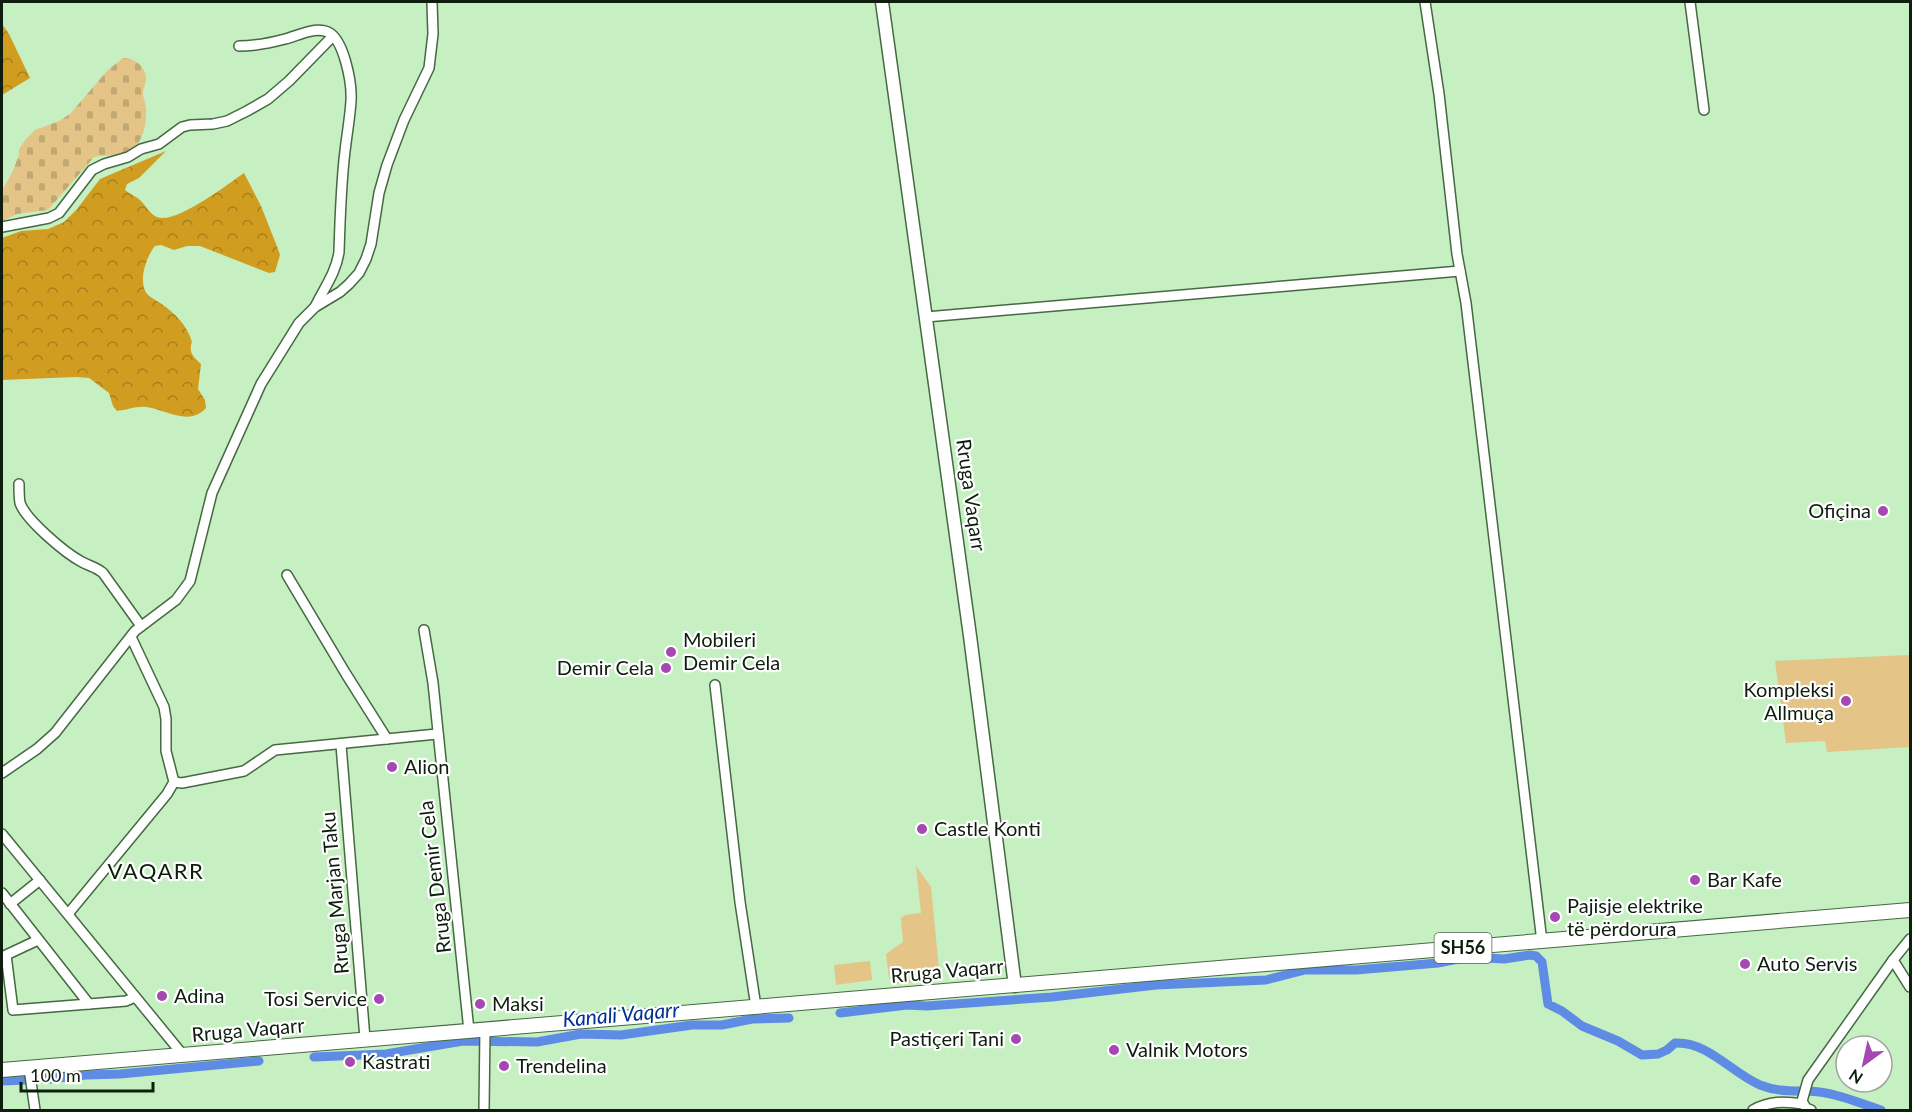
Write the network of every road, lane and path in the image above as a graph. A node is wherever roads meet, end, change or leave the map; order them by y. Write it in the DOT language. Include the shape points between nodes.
graph roads {
  1 [pos="432,2"];
  2 [pos="882,2"];
  3 [pos="1425,2"];
  4 [pos="1690,2"];
  5 [pos="333,36"];
  6 [pos="239,46"];
  7 [pos="1704,110"];
  8 [pos="2,227"];
  9 [pos="1460,272"];
  10 [pos="315,307"];
  11 [pos="926,317"];
  12 [pos="18,484"];
  13 [pos="287,575"];
  14 [pos="141,626"];
  15 [pos="424,630"];
  16 [pos="131,637"];
  17 [pos="715,686"];
  18 [pos="437,734"];
  19 [pos="387,739"];
  20 [pos="341,745"];
  21 [pos="2,773"];
  22 [pos="174,782"];
  23 [pos="2,834"];
  24 [pos="40,880"];
  25 [pos="2,893"];
  26 [pos="10,904"];
  27 [pos="1911,910"];
  28 [pos="68,914"];
  29 [pos="1911,939"];
  30 [pos="38,940"];
  31 [pos="1542,942"];
  32 [pos="1893,960"];
  33 [pos="1015,986"];
  34 [pos="1911,987"];
  35 [pos="135,996"];
  36 [pos="89,1004"];
  37 [pos="756,1007"];
  38 [pos="469,1031"];
  39 [pos="485,1038"];
  40 [pos="365,1039"];
  41 [pos="183,1055"];
  42 [pos="2,1070"];
  43 [pos="30,1077"];
  44 [pos="1802,1101"];
  45 [pos="35,1110"];
  46 [pos="484,1110"];
  47 [pos="1753,1110"];
  48 [pos="1811,1110"];
  1 -- 10 [label="street" via="429,68 387,165 366,259 349,284"];
  2 -- 11 [label="main road, Rruga Vaqarr"];
  3 -- 9 [label="street"];
  4 -- 7 [label="street"];
  5 -- 6 [label="street" via="320,30"];
  5 -- 8 [label="street" via="268,99 227,121 182,127 159,144 104,164 92,170 59,213"];
  5 -- 10 [label="street" via="347,65 351,100 337,264"];
  9 -- 11 [label="street"];
  9 -- 31 [label="street"];
  10 -- 14 [label="street" via="299,323 247,413 207,509 190,581 176,600"];
  11 -- 33 [label="main road, Rruga Vaqarr"];
  12 -- 14 [label="street" via="26,513 72,555 103,573"];
  13 -- 19 [label="street"];
  14 -- 16 [label="street"];
  15 -- 18 [label="street, Rruga Demir Cela"];
  16 -- 21 [label="street" via="55,733"];
  16 -- 22 [label="street" via="164,707 166,750"];
  17 -- 37 [label="street"];
  18 -- 19 [label="street"];
  18 -- 38 [label="street, Rruga Demir Cela"];
  19 -- 20 [label="street"];
  20 -- 22 [label="street" via="275,750 244,771"];
  20 -- 40 [label="street, Rruga Marjan Taku"];
  22 -- 28 [label="street"];
  23 -- 24 [label="street"];
  24 -- 26 [label="street"];
  24 -- 28 [label="street"];
  25 -- 26 [label="street"];
  26 -- 30 [label="street"];
  27 -- 31 [label="main road, SH56"];
  28 -- 35 [label="street"];
  29 -- 32 [label="street"];
  30 -- 36 [label="street"];
  30 -- 36 [label="street" via="6,955 13,1010"];
  31 -- 33 [label="main road, SH56"];
  32 -- 34 [label="street"];
  32 -- 44 [label="street" via="1812,1072"];
  33 -- 37 [label="main road, Rruga Vaqarr / SH56"];
  35 -- 36 [label="street" via="126,1001"];
  35 -- 41 [label="street"];
  37 -- 39 [label="main road, Rruga Vaqarr / SH56"];
  38 -- 39 [label="main road, Rruga Vaqarr / SH56"];
  38 -- 40 [label="main road, Rruga Vaqarr / SH56"];
  39 -- 46 [label="street"];
  40 -- 41 [label="main road, Rruga Vaqarr / SH56"];
  41 -- 43 [label="main road, Rruga Vaqarr / SH56"];
  42 -- 43 [label="main road, Rruga Vaqarr / SH56"];
  43 -- 45 [label="street"];
  44 -- 47 [label="street" via="1773,1102"];
  44 -- 48 [label="street"];
}
